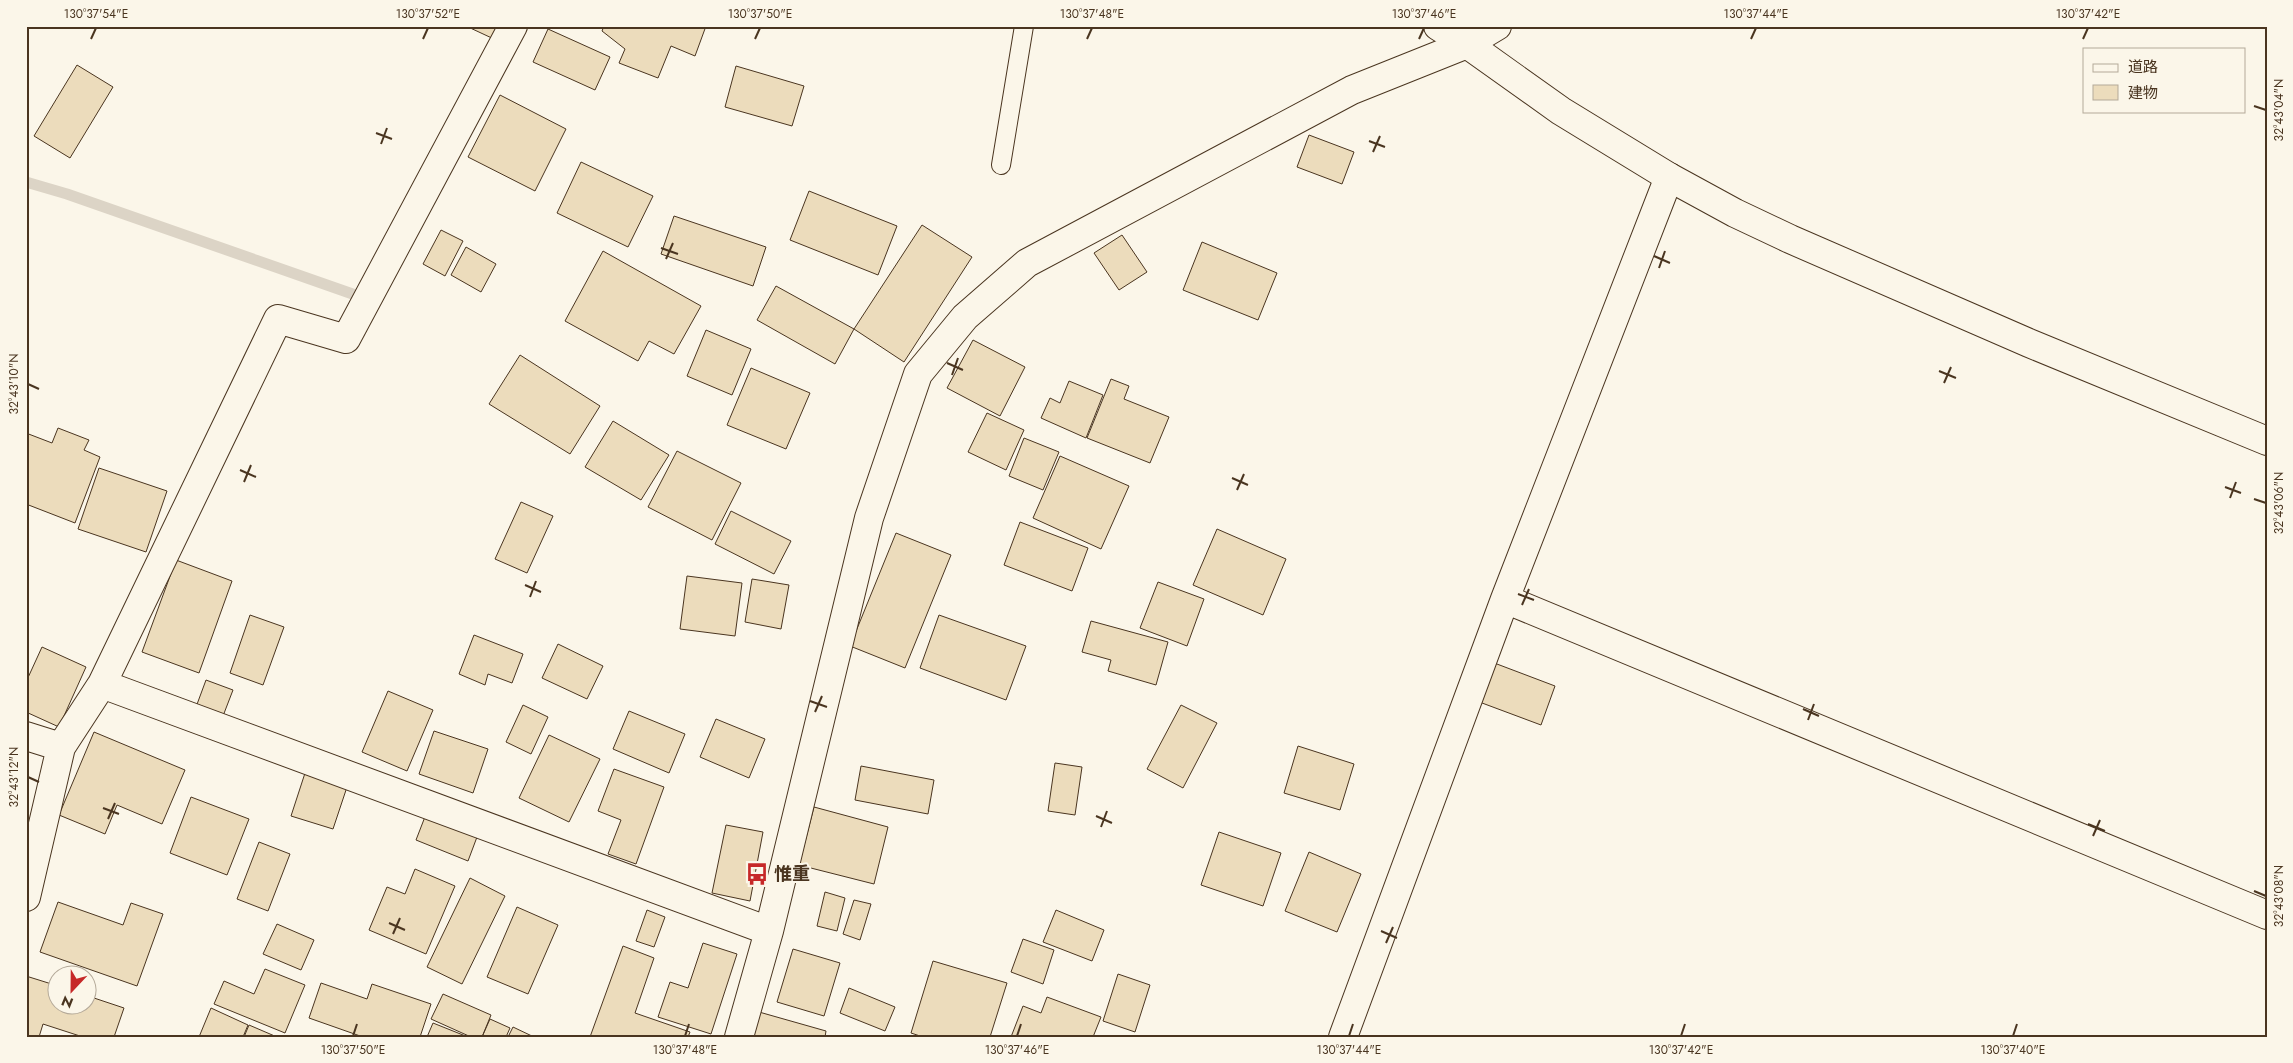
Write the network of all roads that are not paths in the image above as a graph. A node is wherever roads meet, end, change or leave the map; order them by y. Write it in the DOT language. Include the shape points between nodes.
graph roads {
  1 [pos="513,26"];
  2 [pos="1024,26"];
  3 [pos="1438,26"];
  4 [pos="1497,26"];
  5 [pos="1467,44"];
  6 [pos="1001,165"];
  7 [pos="1668,177"];
  8 [pos="2267,440"];
  9 [pos="1505,598"];
  10 [pos="102,684"];
  11 [pos="26,736"];
  12 [pos="61,747"];
  13 [pos="26,898"];
  14 [pos="2267,915"];
  15 [pos="769,931"];
  16 [pos="739,1037"];
  17 [pos="1343,1037"];
  1 -- 10 [label="street" via="346,339 278,319"];
  2 -- 6 [label="lane"];
  3 -- 5 [label="street"];
  4 -- 5 [label="street"];
  5 -- 7 [label="street" via="1561,111"];
  5 -- 15 [label="street" via="1352,90 1026,263 965,317 918,374 869,518"];
  7 -- 8 [label="street" via="1790,239 2029,343"];
  7 -- 9 [label="street"];
  9 -- 14 [label="street"];
  9 -- 17 [label="street"];
  10 -- 12 [label="street"];
  10 -- 15 [label="street"];
  11 -- 12 [label="street"];
  12 -- 13 [label="street"];
  15 -- 16 [label="street"];
}
